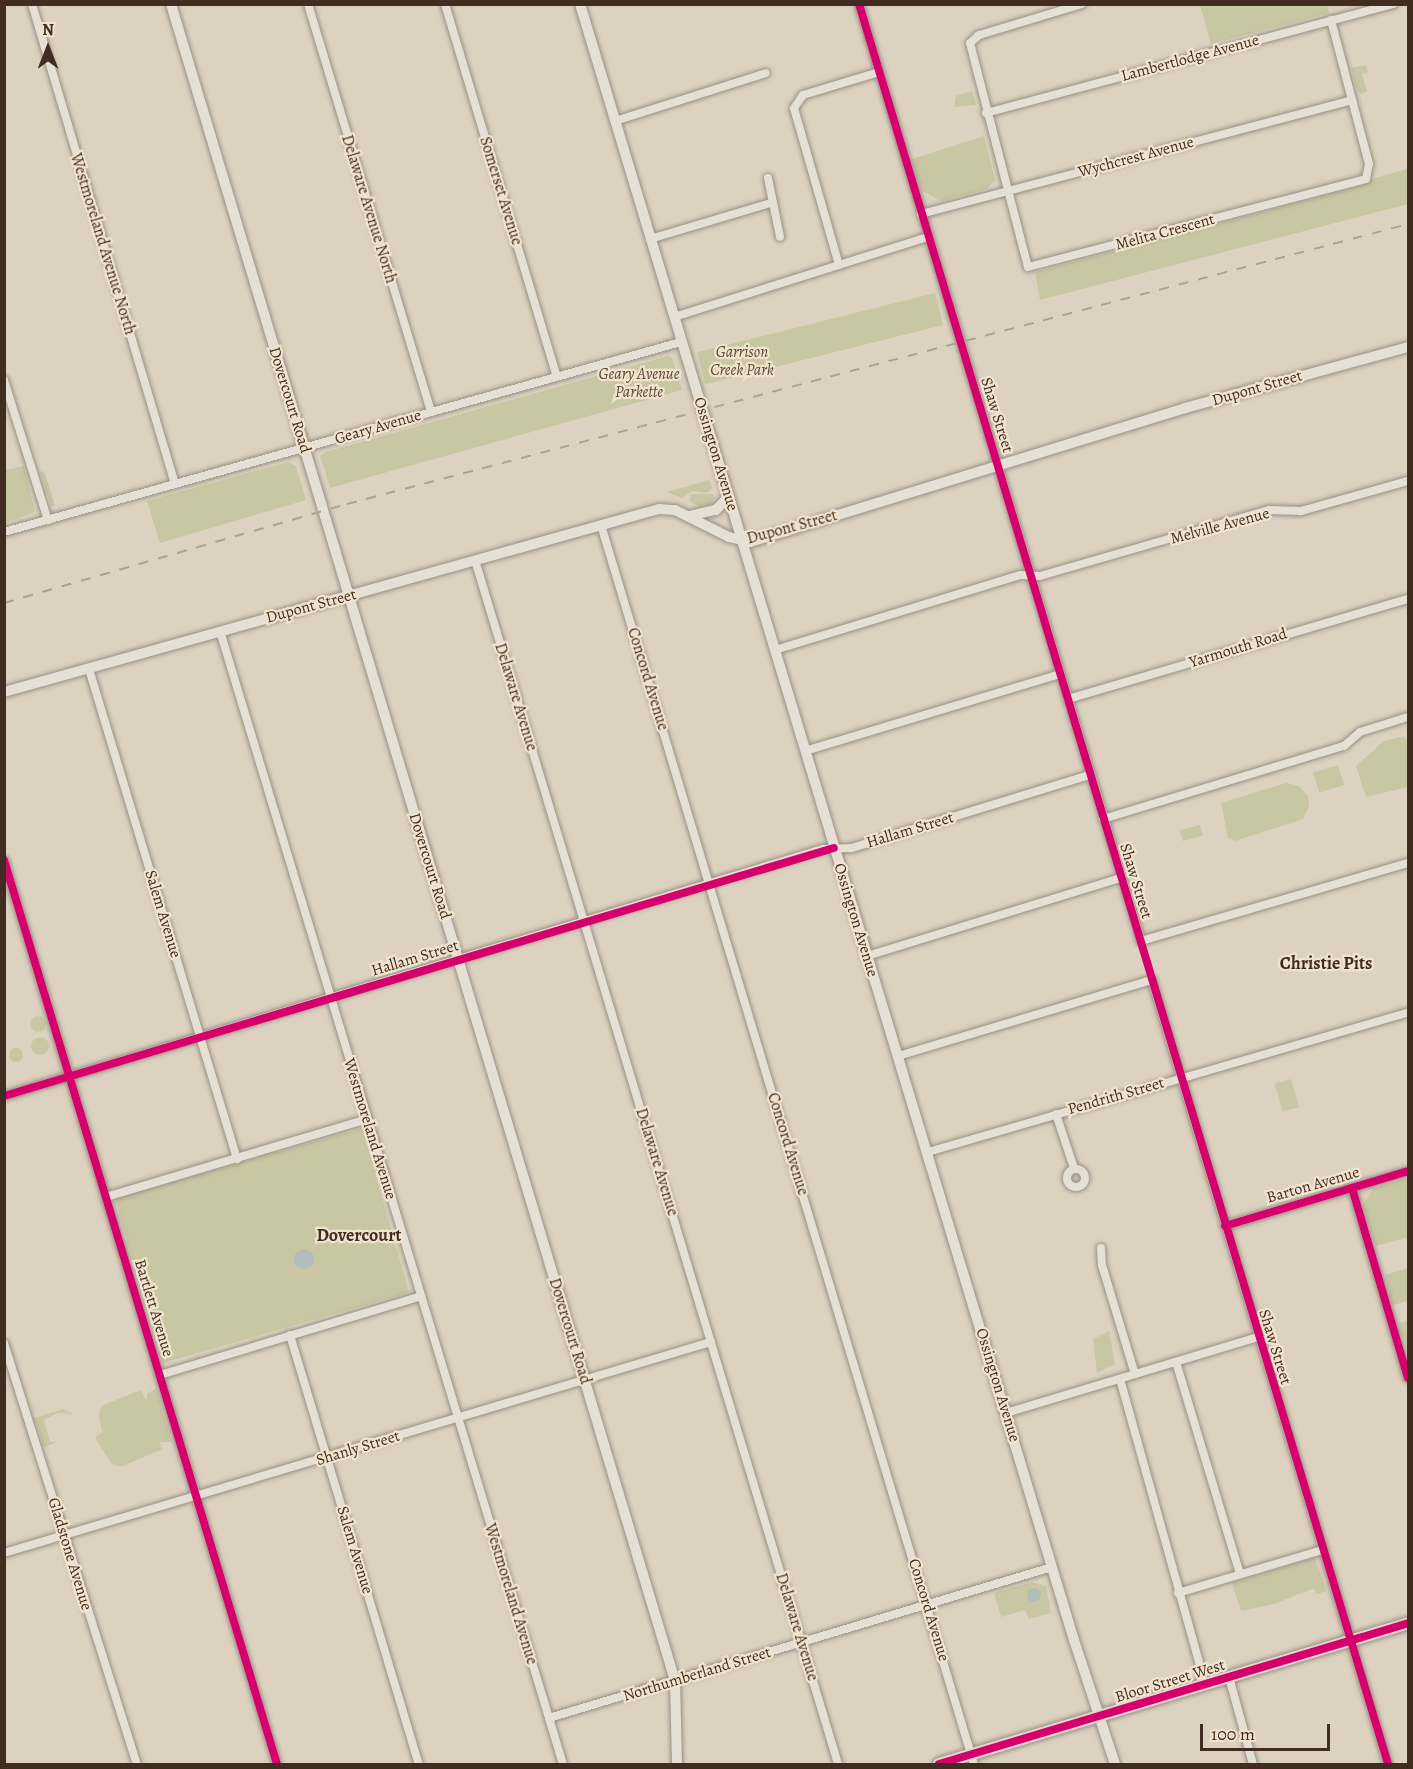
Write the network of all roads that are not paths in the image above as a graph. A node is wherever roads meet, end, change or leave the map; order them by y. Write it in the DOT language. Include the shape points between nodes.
graph roads {
  1 [pos="32,4"];
  2 [pos="171,4"];
  3 [pos="308,4"];
  4 [pos="445,4"];
  5 [pos="579,4"];
  6 [pos="859,4"];
  7 [pos="1082,4"];
  8 [pos="1394,4"];
  9 [pos="1331,20"];
  10 [pos="879,72"];
  11 [pos="766,73"];
  12 [pos="1352,100"];
  13 [pos="986,114"];
  14 [pos="615,121"];
  15 [pos="768,178"];
  16 [pos="1006,192"];
  17 [pos="771,203"];
  18 [pos="921,214"];
  19 [pos="780,237"];
  20 [pos="928,237"];
  21 [pos="650,239"];
  22 [pos="839,265"];
  23 [pos="674,316"];
  24 [pos="681,342"];
  25 [pos="1408,347"];
  26 [pos="557,377"];
  27 [pos="4,380"];
  28 [pos="431,412"];
  29 [pos="304,448"];
  30 [pos="998,465"];
  31 [pos="1408,481"];
  32 [pos="175,484"];
  33 [pos="729,496"];
  34 [pos="688,516"];
  35 [pos="48,520"];
  36 [pos="601,525"];
  37 [pos="4,532"];
  38 [pos="742,542"];
  39 [pos="475,560"];
  40 [pos="1031,577"];
  41 [pos="349,596"];
  42 [pos="1408,599"];
  43 [pos="220,631"];
  44 [pos="775,650"];
  45 [pos="89,669"];
  46 [pos="1060,674"];
  47 [pos="4,692"];
  48 [pos="1068,699"];
  49 [pos="1408,717"];
  50 [pos="805,751"];
  51 [pos="1090,775"];
  52 [pos="1103,819"];
  53 [pos="834,848"];
  54 [pos="4,860"];
  55 [pos="1408,863"];
  56 [pos="1121,878"];
  57 [pos="708,884"];
  58 [pos="584,921"];
  59 [pos="867,956"];
  60 [pos="458,959"];
  61 [pos="331,998"];
  62 [pos="1408,1012"];
  63 [pos="200,1037"];
  64 [pos="898,1056"];
  65 [pos="70,1076"];
  66 [pos="1181,1079"];
  67 [pos="4,1096"];
  68 [pos="1056,1114"];
  69 [pos="367,1119"];
  70 [pos="928,1152"];
  71 [pos="237,1158"];
  72 [pos="1074,1168"];
  73 [pos="1408,1171"];
  74 [pos="1353,1188"];
  75 [pos="106,1197"];
  76 [pos="1225,1226"];
  77 [pos="1101,1248"];
  78 [pos="420,1296"];
  79 [pos="290,1335"];
  80 [pos="1258,1337"];
  81 [pos="711,1342"];
  82 [pos="4,1344"];
  83 [pos="1176,1362"];
  84 [pos="160,1374"];
  85 [pos="1135,1374"];
  86 [pos="1408,1378"];
  87 [pos="584,1379"];
  88 [pos="1120,1379"];
  89 [pos="1006,1413"];
  90 [pos="457,1418"];
  91 [pos="327,1457"];
  92 [pos="196,1497"];
  93 [pos="64,1536"];
  94 [pos="1322,1550"];
  95 [pos="4,1553"];
  96 [pos="1052,1567"];
  97 [pos="1240,1575"];
  98 [pos="1178,1593"];
  99 [pos="928,1604"];
  100 [pos="1408,1623"];
  101 [pos="802,1643"];
  102 [pos="1351,1644"];
  103 [pos="1229,1677"];
  104 [pos="675,1681"];
  105 [pos="1205,1684"];
  106 [pos="1100,1717"];
  107 [pos="549,1718"];
  108 [pos="973,1760"];
  109 [pos="136,1764"];
  110 [pos="277,1764"];
  111 [pos="419,1764"];
  112 [pos="563,1764"];
  113 [pos="677,1764"];
  114 [pos="838,1764"];
  115 [pos="939,1764"];
  116 [pos="1115,1764"];
  117 [pos="1253,1764"];
  118 [pos="1388,1764"];
  1 -- 32 [label="street, Westmoreland Avenue North"];
  2 -- 29 [label="street, Dovercourt Road"];
  3 -- 28 [label="street, Delaware Avenue North"];
  4 -- 26 [label="street, Somerset Avenue"];
  5 -- 14 [label="street, Ossington Avenue"];
  6 -- 10 [label="street, Shaw Street"];
  7 -- 13 [label="street, Melita Crescent" via="979,35 970,43"];
  8 -- 9 [label="street, Lambertlodge Avenue"];
  9 -- 12 [label="street, Melita Crescent"];
  9 -- 13 [label="street, Lambertlodge Avenue"];
  10 -- 18 [label="street, Shaw Street"];
  10 -- 22 [label="street" via="803,94 794,108"];
  11 -- 14 [label="street"];
  12 -- 16 [label="street, Wychcrest Avenue"];
  12 -- 16 [label="street, Melita Crescent" via="1370,169 1368,177 1361,181 1033,267 1025,261"];
  13 -- 16 [label="street, Melita Crescent"];
  14 -- 21 [label="street, Ossington Avenue"];
  15 -- 17 [label="street"];
  16 -- 18 [label="street, Wychcrest Avenue"];
  17 -- 19 [label="street"];
  17 -- 21 [label="street"];
  18 -- 20 [label="street, Shaw Street"];
  20 -- 22 [label="street"];
  20 -- 30 [label="street, Shaw Street"];
  21 -- 23 [label="street, Ossington Avenue"];
  22 -- 23 [label="street"];
  23 -- 24 [label="street, Ossington Avenue"];
  24 -- 26 [label="street, Geary Avenue"];
  24 -- 33 [label="street, Ossington Avenue"];
  25 -- 30 [label="street, Dupont Street" via="1247,390"];
  26 -- 28 [label="street, Geary Avenue"];
  27 -- 35 [label="street"];
  28 -- 29 [label="street, Geary Avenue"];
  29 -- 32 [label="street, Geary Avenue"];
  29 -- 41 [label="street, Dovercourt Road"];
  30 -- 38 [label="street, Dupont Street"];
  30 -- 40 [label="street, Shaw Street"];
  31 -- 40 [label="street, Melville Avenue" via="1301,511 1269,510"];
  32 -- 35 [label="street, Geary Avenue"];
  33 -- 34 [label="street" via="716,510"];
  33 -- 38 [label="street, Ossington Avenue"];
  34 -- 36 [label="street, Dupont Street" via="668,508"];
  34 -- 38 [label="street, Dupont Street"];
  35 -- 37 [label="street, Geary Avenue"];
  36 -- 39 [label="street, Dupont Street"];
  36 -- 57 [label="street, Concord Avenue"];
  38 -- 44 [label="street, Ossington Avenue"];
  39 -- 41 [label="street, Dupont Street"];
  39 -- 58 [label="street, Delaware Avenue"];
  40 -- 44 [label="street, Melville Avenue" via="1020,575"];
  40 -- 46 [label="street, Shaw Street"];
  41 -- 43 [label="street, Dupont Street"];
  41 -- 60 [label="street, Dovercourt Road"];
  42 -- 48 [label="street, Yarmouth Road"];
  43 -- 45 [label="street, Dupont Street"];
  43 -- 61 [label="street, Westmoreland Avenue"];
  44 -- 50 [label="street, Ossington Avenue"];
  45 -- 47 [label="street, Dupont Street"];
  45 -- 63 [label="street, Salem Avenue"];
  46 -- 48 [label="street, Shaw Street"];
  46 -- 50 [label="street"];
  48 -- 51 [label="street, Shaw Street"];
  49 -- 52 [label="street" via="1360,732 1344,746"];
  50 -- 53 [label="street, Ossington Avenue"];
  51 -- 52 [label="street, Shaw Street"];
  51 -- 53 [label="street, Hallam Street" via="852,848"];
  52 -- 56 [label="street, Shaw Street"];
  53 -- 57 [label="street, Hallam Street"];
  53 -- 59 [label="street, Ossington Avenue"];
  54 -- 65 [label="street, Bartlett Avenue"];
  55 -- 56 [label="street, Shaw Street" via="1140,941"];
  56 -- 59 [label="street"];
  57 -- 58 [label="street, Hallam Street"];
  57 -- 99 [label="street, Concord Avenue"];
  58 -- 60 [label="street, Hallam Street"];
  58 -- 81 [label="street, Delaware Avenue"];
  59 -- 64 [label="street, Ossington Avenue"];
  60 -- 61 [label="street, Hallam Street"];
  60 -- 87 [label="street, Dovercourt Road"];
  61 -- 63 [label="street, Hallam Street"];
  61 -- 69 [label="street, Westmoreland Avenue"];
  62 -- 66 [label="street, Pendrith Street"];
  63 -- 65 [label="street, Hallam Street"];
  63 -- 71 [label="street, Salem Avenue"];
  64 -- 66 [label="street, Shaw Street" via="1152,980"];
  64 -- 70 [label="street, Ossington Avenue"];
  65 -- 67 [label="street, Hallam Street"];
  65 -- 75 [label="street, Bartlett Avenue"];
  66 -- 68 [label="street, Pendrith Street"];
  66 -- 76 [label="street, Shaw Street"];
  68 -- 70 [label="street, Pendrith Street"];
  68 -- 72 [label="street"];
  69 -- 71 [label="street"];
  69 -- 78 [label="street, Westmoreland Avenue"];
  70 -- 89 [label="street, Ossington Avenue"];
  71 -- 75 [label="street"];
  73 -- 74 [label="street, Barton Avenue"];
  74 -- 76 [label="street, Barton Avenue"];
  74 -- 86 [label="street"];
  75 -- 84 [label="street, Bartlett Avenue"];
  76 -- 80 [label="street, Shaw Street"];
  77 -- 85 [label="street" via="1102,1265"];
  78 -- 79 [label="street"];
  78 -- 90 [label="street, Westmoreland Avenue"];
  79 -- 84 [label="street"];
  79 -- 91 [label="street, Salem Avenue"];
  80 -- 83 [label="street"];
  80 -- 94 [label="street, Shaw Street"];
  81 -- 87 [label="street, Shanly Street"];
  81 -- 101 [label="street, Delaware Avenue"];
  82 -- 93 [label="street, Gladstone Avenue"];
  83 -- 85 [label="street"];
  83 -- 97 [label="street"];
  84 -- 92 [label="street, Bartlett Avenue"];
  85 -- 88 [label="street"];
  87 -- 90 [label="street, Shanly Street"];
  87 -- 104 [label="street, Dovercourt Road"];
  88 -- 89 [label="street"];
  88 -- 98 [label="street"];
  89 -- 96 [label="street, Ossington Avenue"];
  90 -- 91 [label="street, Shanly Street"];
  90 -- 107 [label="street, Westmoreland Avenue"];
  91 -- 92 [label="street, Shanly Street"];
  91 -- 111 [label="street, Salem Avenue"];
  92 -- 93 [label="street, Shanly Street"];
  92 -- 110 [label="street, Bartlett Avenue"];
  93 -- 95 [label="street, Shanly Street"];
  93 -- 109 [label="street, Gladstone Avenue"];
  94 -- 97 [label="street"];
  94 -- 102 [label="street, Shaw Street"];
  96 -- 99 [label="street, Northumberland Street"];
  96 -- 106 [label="street, Ossington Avenue"];
  97 -- 98 [label="street"];
  98 -- 105 [label="street"];
  99 -- 101 [label="street, Northumberland Street"];
  99 -- 108 [label="street, Concord Avenue"];
  100 -- 102 [label="main road, Bloor Street West"];
  101 -- 104 [label="street, Northumberland Street"];
  101 -- 114 [label="street, Delaware Avenue"];
  102 -- 103 [label="main road, Bloor Street West"];
  102 -- 118 [label="street, Shaw Street"];
  103 -- 105 [label="main road, Bloor Street West"];
  103 -- 117 [label="street"];
  104 -- 107 [label="street, Northumberland Street"];
  104 -- 113 [label="street, Dovercourt Road"];
  105 -- 106 [label="main road, Bloor Street West"];
  106 -- 108 [label="main road, Bloor Street West"];
  106 -- 116 [label="street, Ossington Avenue"];
  107 -- 112 [label="street, Westmoreland Avenue"];
  108 -- 115 [label="main road, Bloor Street West"];
}
